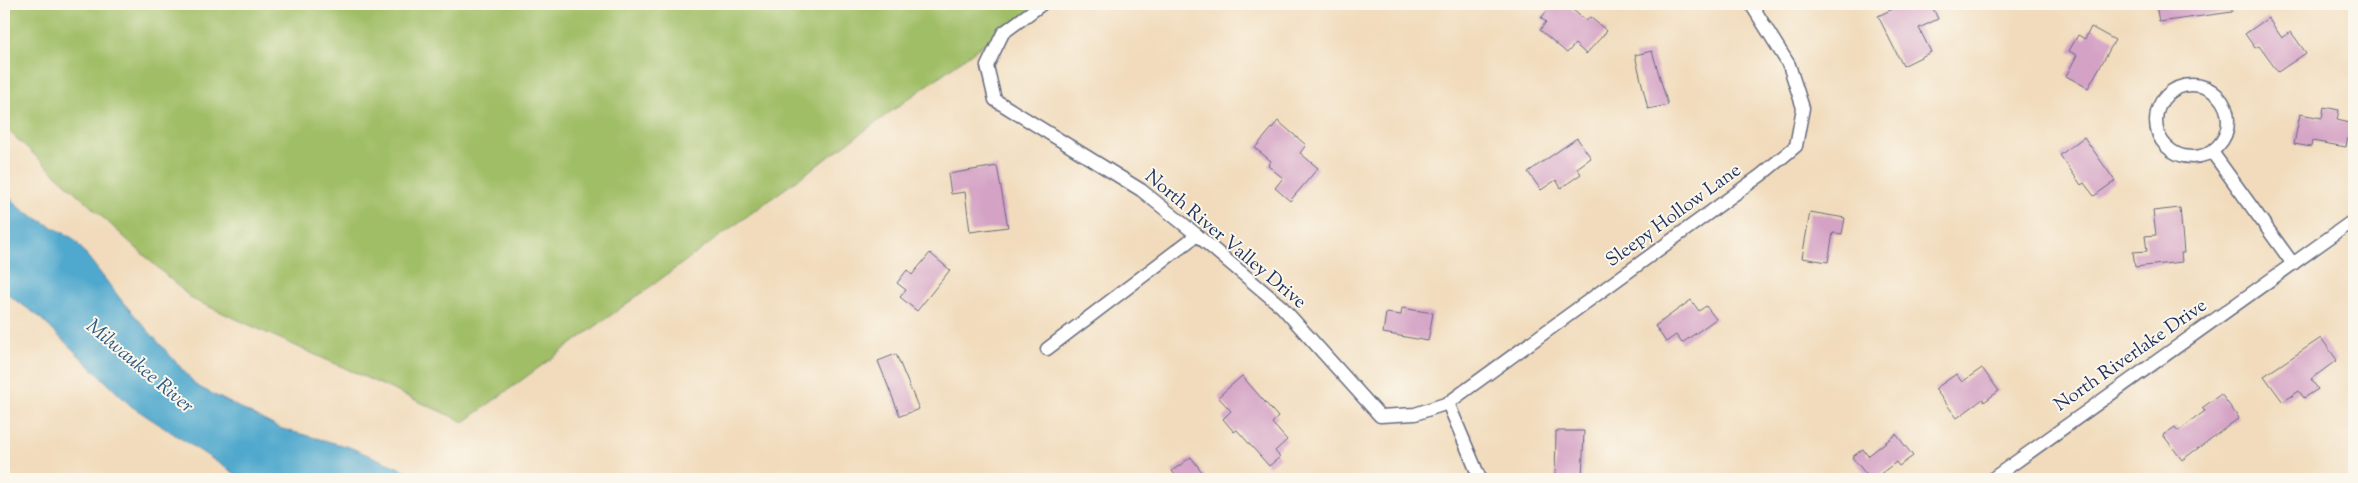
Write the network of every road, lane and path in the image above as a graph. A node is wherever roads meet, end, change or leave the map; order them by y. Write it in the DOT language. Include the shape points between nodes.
graph roads {
  1 [pos="1042,4"];
  2 [pos="1749,5"];
  3 [pos="2212,152"];
  4 [pos="2354,220"];
  5 [pos="1197,235"];
  6 [pos="2293,264"];
  7 [pos="1046,349"];
  8 [pos="1448,403"];
  9 [pos="1480,479"];
  10 [pos="1992,479"];
  1 -- 5 [label="street, North River Valley Drive" via="1003,33 987,66 994,100 1141,190"];
  2 -- 8 [label="street, Sleepy Hollow Lane" via="1789,65 1803,108 1796,146 1762,175"];
  3 -- 3 [label="street" via="2222,144 2228,132 2229,120 2223,102 2210,89 2197,85 2173,90 2164,98 2157,113 2161,141 2169,150 2184,157 2202,157"];
  3 -- 6 [label="street"];
  4 -- 6 [label="street, North Riverlake Drive"];
  5 -- 7 [label="street"];
  5 -- 8 [label="street, North River Valley Drive" via="1282,307 1380,416 1415,414"];
  6 -- 10 [label="street, North Riverlake Drive"];
  8 -- 9 [label="street"];
}
